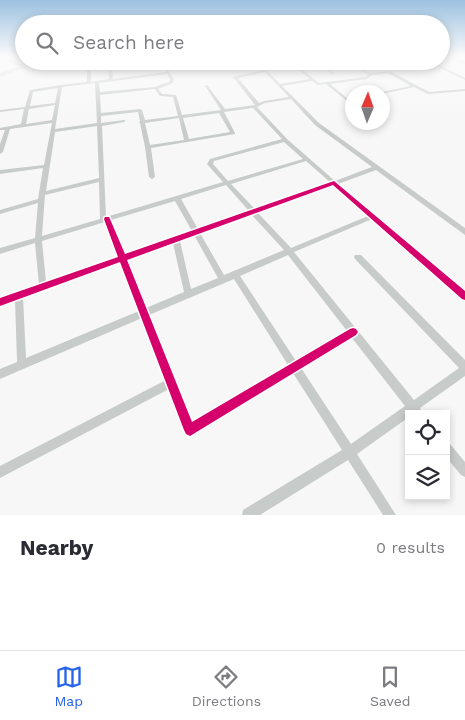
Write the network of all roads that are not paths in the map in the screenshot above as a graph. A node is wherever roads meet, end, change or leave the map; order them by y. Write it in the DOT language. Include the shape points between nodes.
graph roads {
  1 [pos="104,81"];
  2 [pos="141,81"];
  3 [pos="171,81"];
  4 [pos="238,81"];
  5 [pos="275,81"];
  6 [pos="306,81"];
  7 [pos="314,81"];
  8 [pos="343,81"];
  9 [pos="405,81"];
  10 [pos="97,82"];
  11 [pos="89,83"];
  12 [pos="327,83"];
  13 [pos="279,85"];
  14 [pos="60,86"];
  15 [pos="206,86"];
  16 [pos="414,86"];
  17 [pos="156,88"];
  18 [pos="144,90"];
  19 [pos="465,90"];
  20 [pos="390,91"];
  21 [pos="98,94"];
  22 [pos="292,98"];
  23 [pos="345,98"];
  24 [pos="56,104"];
  25 [pos="256,106"];
  26 [pos="27,108"];
  27 [pos="222,111"];
  28 [pos="0,112"];
  29 [pos="98,115"];
  30 [pos="182,117"];
  31 [pos="54,121"];
  32 [pos="124,122"];
  33 [pos="141,122"];
  34 [pos="23,125"];
  35 [pos="99,125"];
  36 [pos="8,128"];
  37 [pos="0,129"];
  38 [pos="52,131"];
  39 [pos="285,140"];
  40 [pos="187,141"];
  41 [pos="148,147"];
  42 [pos="0,151"];
  43 [pos="307,159"];
  44 [pos="46,166"];
  45 [pos="375,168"];
  46 [pos="0,172"];
  47 [pos="152,178"];
  48 [pos="102,179"];
  49 [pos="228,183"];
  50 [pos="334,183"];
  51 [pos="42,197"];
  52 [pos="177,198"];
  53 [pos="254,211"];
  54 [pos="0,212"];
  55 [pos="372,216"];
  56 [pos="105,220"];
  57 [pos="196,232"];
  58 [pos="465,232"];
  59 [pos="176,239"];
  60 [pos="38,240"];
  61 [pos="289,251"];
  62 [pos="0,252"];
  63 [pos="358,257"];
  64 [pos="123,258"];
  65 [pos="235,274"];
  66 [pos="223,280"];
  67 [pos="43,287"];
  68 [pos="188,294"];
  69 [pos="19,295"];
  70 [pos="465,296"];
  71 [pos="0,302"];
  72 [pos="144,313"];
  73 [pos="354,332"];
  74 [pos="22,365"];
  75 [pos="295,367"];
  76 [pos="465,368"];
  77 [pos="0,374"];
  78 [pos="171,383"];
  79 [pos="415,410"];
  80 [pos="417,410"];
  81 [pos="405,418"];
  82 [pos="350,452"];
  83 [pos="450,453"];
  84 [pos="465,471"];
  85 [pos="0,472"];
  86 [pos="248,515"];
  87 [pos="390,515"];
  1 -- 10 [label="street"];
  2 -- 18 [label="street"];
  3 -- 17 [label="street"];
  4 -- 25 [label="street"];
  5 -- 13 [label="street"];
  6 -- 13 [label="street"];
  7 -- 12 [label="street"];
  8 -- 12 [label="street"];
  9 -- 16 [label="street"];
  10 -- 11 [label="street"];
  10 -- 21 [label="street"];
  11 -- 14 [label="street"];
  12 -- 23 [label="street"];
  13 -- 22 [label="street"];
  14 -- 24 [label="street"];
  14 -- 26 [label="street" via="31,91"];
  15 -- 27 [label="street"];
  16 -- 19 [label="street" via="431,94"];
  16 -- 20 [label="street"];
  17 -- 18 [label="street"];
  17 -- 30 [label="street" via="161,95 175,96"];
  18 -- 21 [label="street"];
  21 -- 29 [label="street"];
  22 -- 25 [label="street"];
  22 -- 45 [label="street" via="317,124"];
  24 -- 26 [label="street"];
  24 -- 31 [label="street"];
  25 -- 27 [label="street"];
  25 -- 39 [label="street"];
  26 -- 28 [label="street"];
  26 -- 34 [label="street"];
  27 -- 30 [label="street"];
  27 -- 40 [label="street" via="233,133"];
  29 -- 33 [label="street" via="140,110"];
  29 -- 35 [label="street"];
  30 -- 33 [label="street"];
  30 -- 40 [label="street"];
  31 -- 34 [label="street"];
  31 -- 38 [label="street"];
  32 -- 35 [label="street"];
  33 -- 41 [label="street"];
  34 -- 36 [label="street"];
  35 -- 38 [label="street"];
  35 -- 48 [label="street"];
  36 -- 37 [label="street"];
  36 -- 42 [label="street"];
  38 -- 44 [label="street"];
  39 -- 43 [label="street"];
  39 -- 49 [label="street" via="211,161 210,164"];
  40 -- 41 [label="street"];
  41 -- 47 [label="street"];
  43 -- 49 [label="street"];
  43 -- 50 [label="street"];
  44 -- 46 [label="street"];
  44 -- 51 [label="street"];
  45 -- 50 [label="street"];
  45 -- 58 [label="street"];
  48 -- 51 [label="street"];
  48 -- 56 [label="street"];
  49 -- 52 [label="street"];
  49 -- 53 [label="street"];
  50 -- 53 [label="street"];
  50 -- 55 [label="street"];
  51 -- 54 [label="street"];
  51 -- 60 [label="street"];
  52 -- 56 [label="street"];
  52 -- 57 [label="street"];
  53 -- 57 [label="street"];
  53 -- 61 [label="street"];
  55 -- 61 [label="street"];
  55 -- 70 [label="street"];
  56 -- 60 [label="street"];
  56 -- 64 [label="street"];
  57 -- 59 [label="street"];
  57 -- 66 [label="street"];
  59 -- 64 [label="street"];
  59 -- 68 [label="street"];
  60 -- 62 [label="street"];
  60 -- 67 [label="street"];
  61 -- 65 [label="street"];
  61 -- 73 [label="street"];
  63 -- 76 [label="street"];
  64 -- 67 [label="street"];
  64 -- 72 [label="street"];
  65 -- 66 [label="street"];
  65 -- 75 [label="street"];
  66 -- 68 [label="street"];
  67 -- 69 [label="street"];
  68 -- 72 [label="street"];
  69 -- 71 [label="street"];
  69 -- 74 [label="street"];
  72 -- 74 [label="street"];
  72 -- 78 [label="street"];
  73 -- 75 [label="street"];
  73 -- 79 [label="street"];
  74 -- 77 [label="street"];
  75 -- 78 [label="street" via="190,430"];
  75 -- 82 [label="street"];
  76 -- 80 [label="street"];
  78 -- 85 [label="street"];
  81 -- 82 [label="street"];
  82 -- 86 [label="street"];
  82 -- 87 [label="street"];
  83 -- 84 [label="street"];
}
